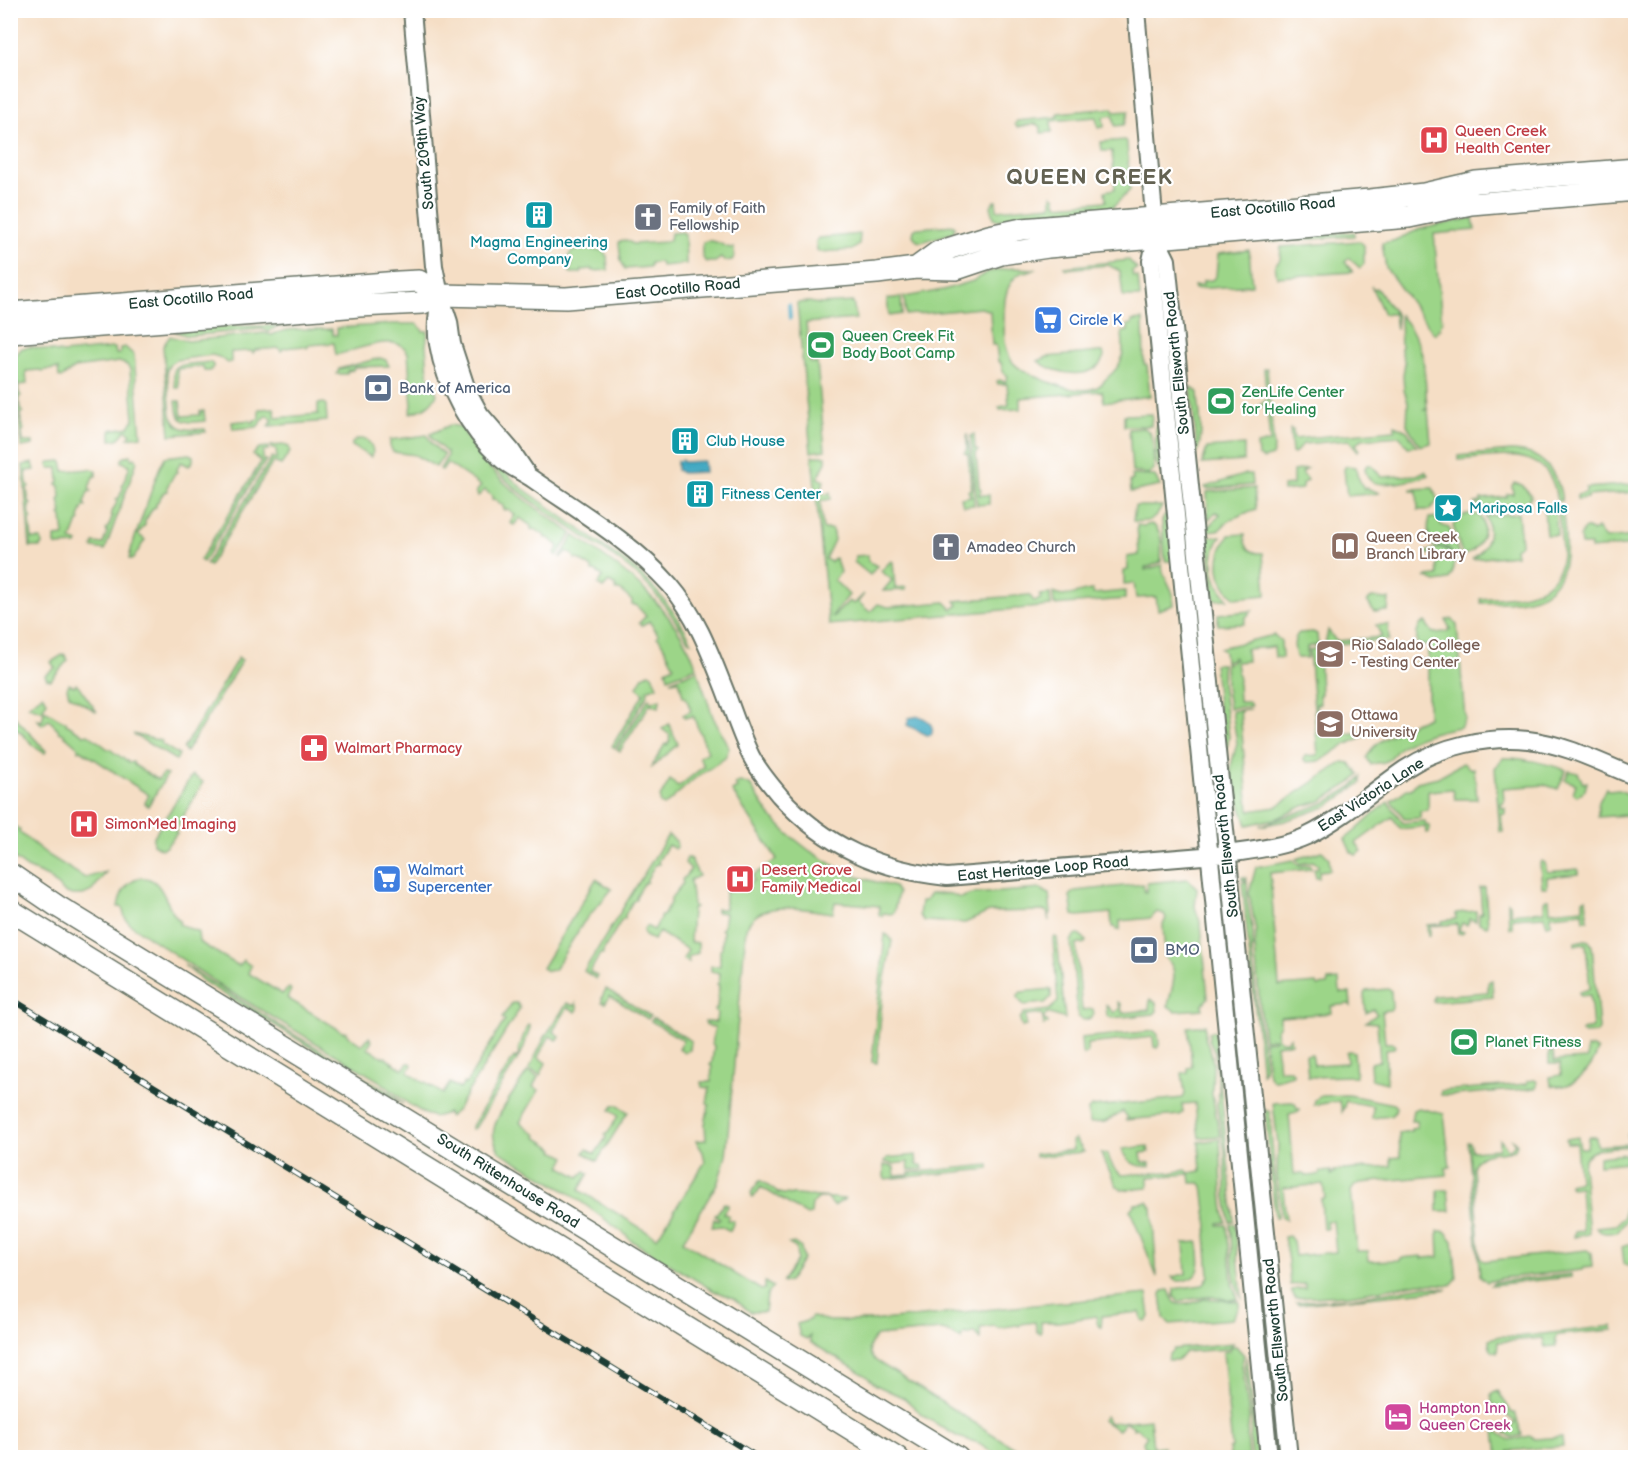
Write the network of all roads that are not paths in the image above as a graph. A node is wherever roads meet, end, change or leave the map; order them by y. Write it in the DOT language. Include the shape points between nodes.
graph roads {
  1 [pos="412,10"];
  2 [pos="1136,10"];
  3 [pos="1635,169"];
  4 [pos="1635,190"];
  5 [pos="1154,228"];
  6 [pos="440,295"];
  7 [pos="170,300"];
  8 [pos="10,313"];
  9 [pos="146,323"];
  10 [pos="10,333"];
  11 [pos="1635,777"];
  12 [pos="1227,854"];
  13 [pos="1208,855"];
  14 [pos="10,874"];
  15 [pos="10,896"];
  16 [pos="10,910"];
  17 [pos="89,925"];
  18 [pos="710,1340"];
  19 [pos="766,1340"];
  20 [pos="898,1458"];
  21 [pos="958,1458"];
  22 [pos="1269,1458"];
  23 [pos="1289,1458"];
  1 -- 6 [label="street, South 209th Way" via="428,210"];
  2 -- 5 [label="street, South Ellsworth Road"];
  3 -- 5 [label="main road, East Ocotillo Road" via="1476,182 1424,194"];
  4 -- 5 [label="main road, East Ocotillo Road" via="1471,204 1409,217"];
  5 -- 6 [label="main road, East Ocotillo Road" via="1007,231 938,252 916,268 867,274 566,298"];
  5 -- 12 [label="street, South Ellsworth Road" via="1167,260"];
  5 -- 13 [label="street, South Ellsworth Road" via="1151,261"];
  6 -- 7 [label="main road, East Ocotillo Road" via="419,281"];
  6 -- 9 [label="main road, East Ocotillo Road" via="423,303"];
  6 -- 13 [label="street, East Heritage Loop Road" via="436,323 445,370 458,401 483,440 501,460 528,475 651,564 672,587 703,636 752,758 773,788 816,830 886,866 947,877"];
  7 -- 8 [label="main road, East Ocotillo Road"];
  7 -- 9 [label="main road" via="168,307"];
  9 -- 10 [label="main road, East Ocotillo Road"];
  11 -- 12 [label="street, East Victoria Lane" via="1560,747 1505,739 1481,741 1408,767 1306,837"];
  12 -- 13 [label="street, East Victoria Lane"];
  12 -- 23 [label="street, South Ellsworth Road"];
  13 -- 22 [label="street, South Ellsworth Road"];
  14 -- 17 [label="main road, South Rittenhouse Road"];
  15 -- 17 [label="main road" via="70,932 77,933"];
  16 -- 18 [label="main road, South Rittenhouse Road"];
  17 -- 19 [label="main road, South Rittenhouse Road"];
  18 -- 19 [label="main road" via="729,1338 752,1351"];
  18 -- 20 [label="main road, South Rittenhouse Road"];
  19 -- 21 [label="main road, South Rittenhouse Road"];
}
